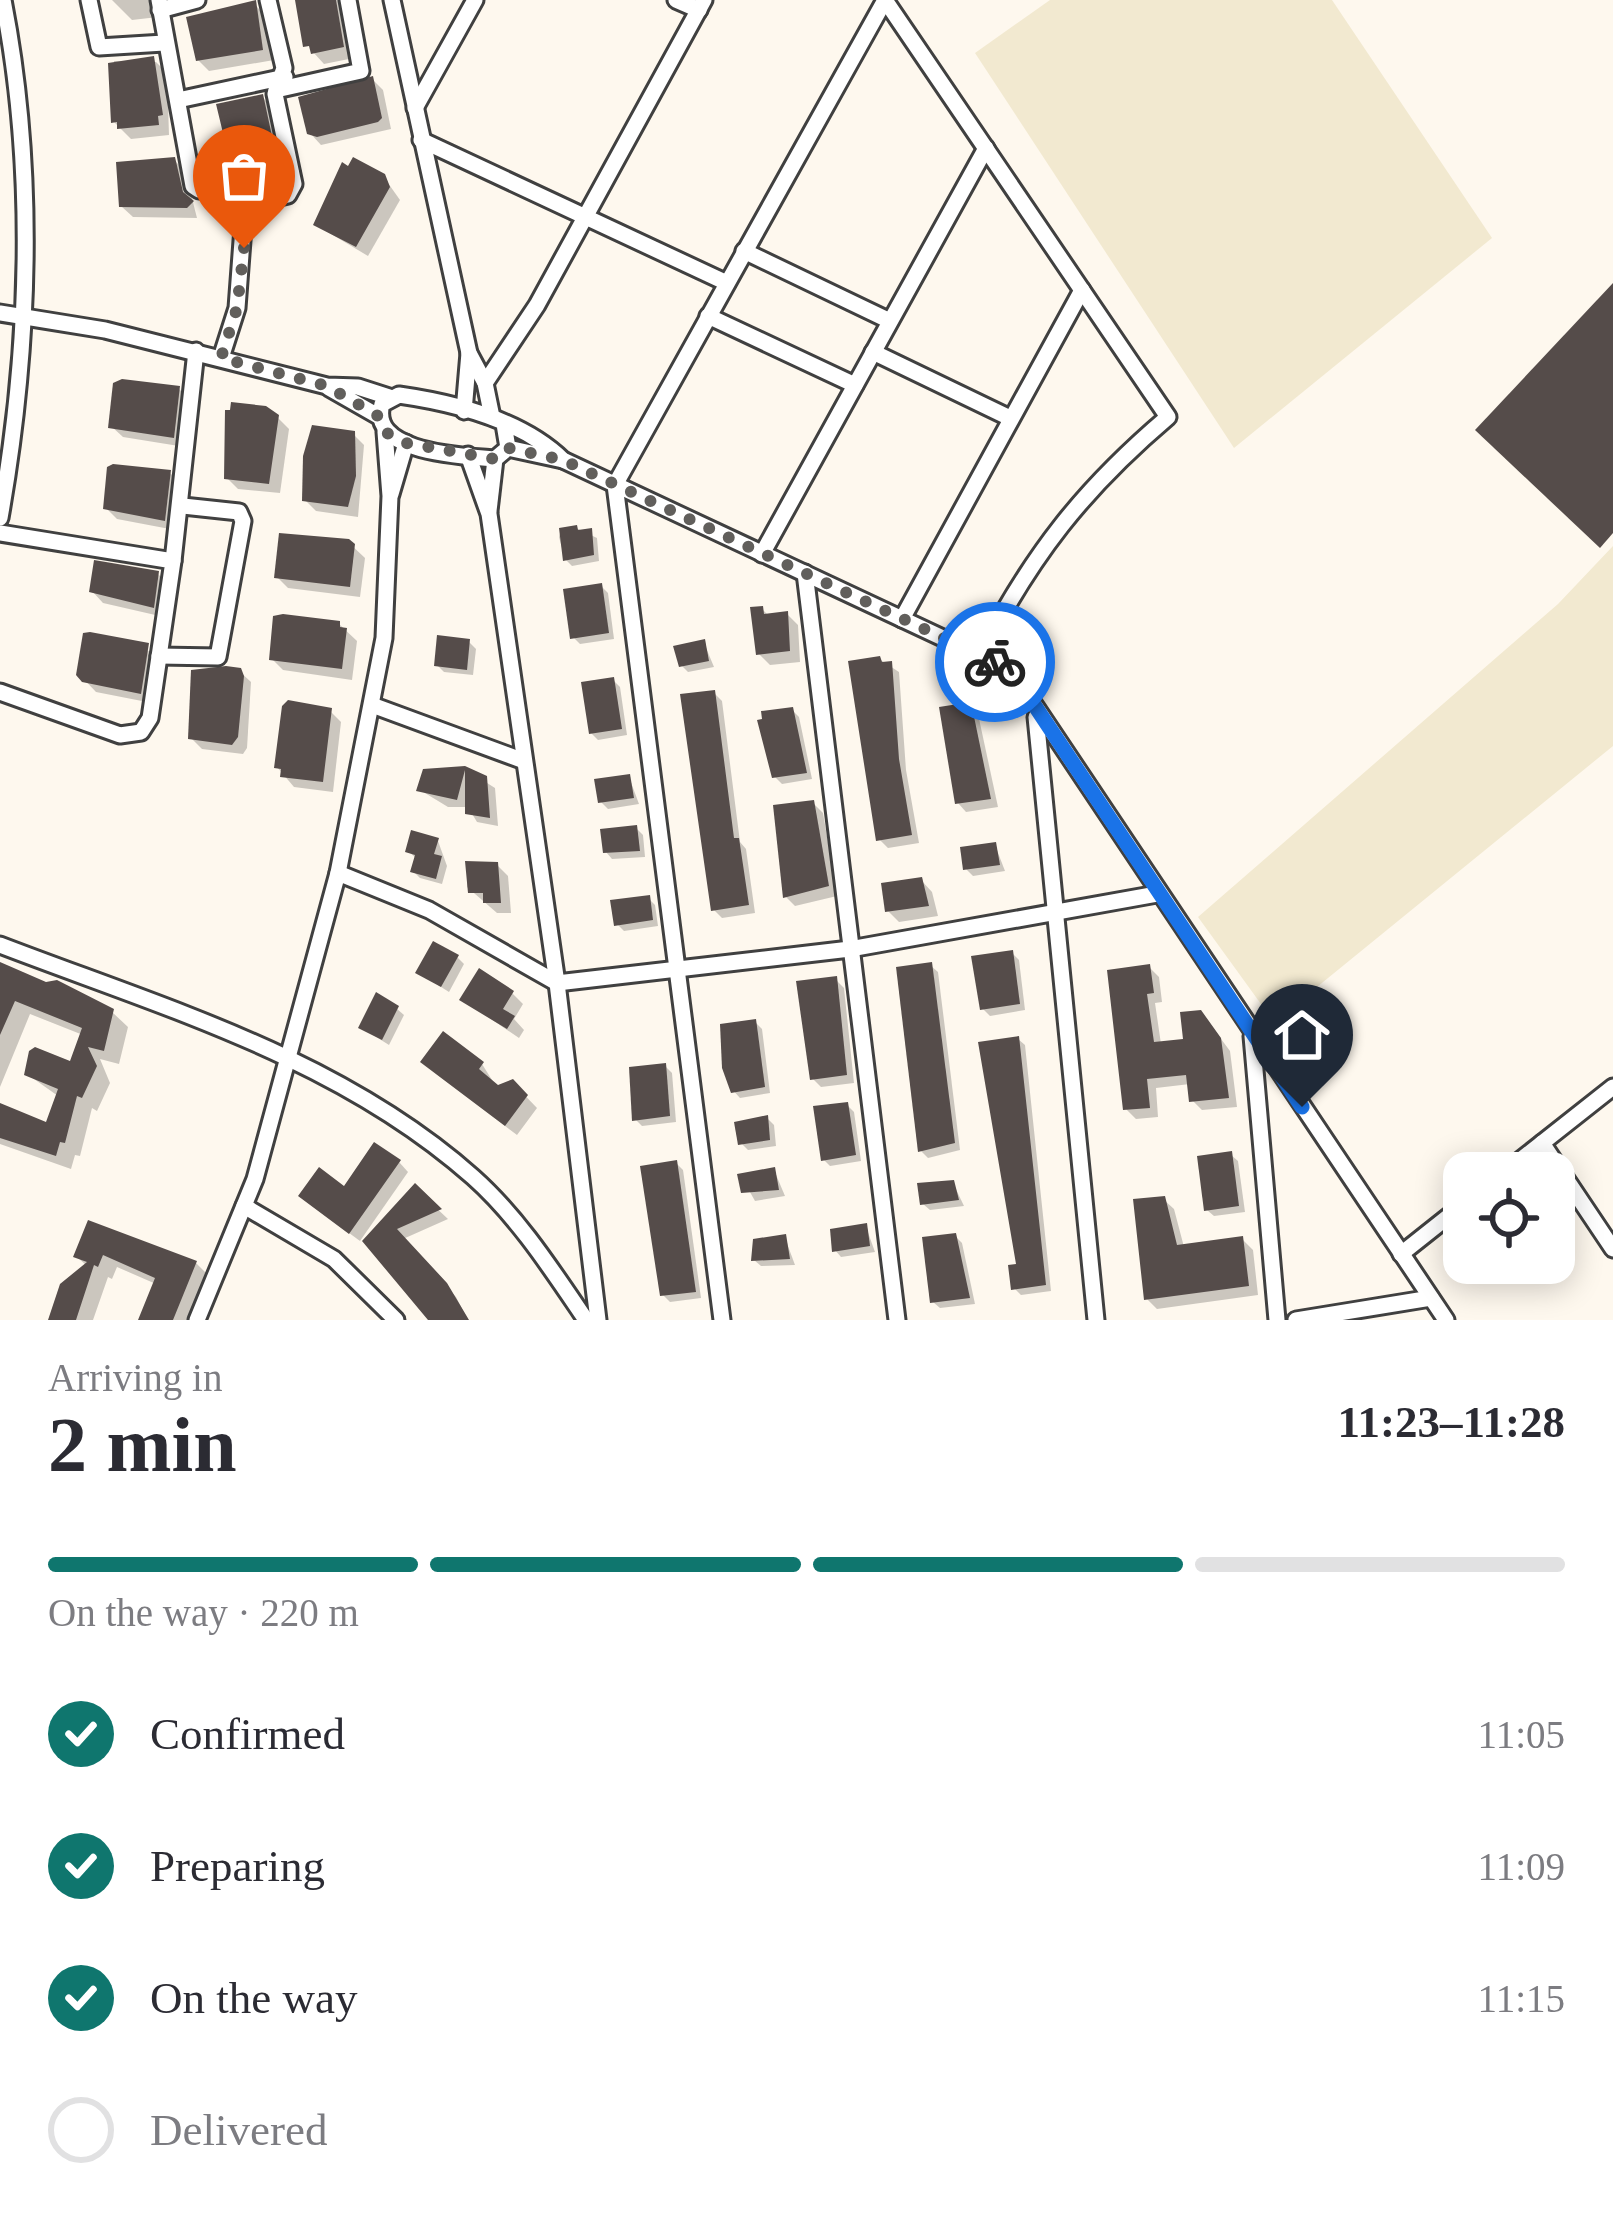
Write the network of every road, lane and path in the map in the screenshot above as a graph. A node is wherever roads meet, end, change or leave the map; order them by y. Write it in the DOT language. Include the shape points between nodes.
graph roads {
  1 [pos="3,0"];
  2 [pos="89,0"];
  3 [pos="196,0"];
  4 [pos="268,0"];
  5 [pos="348,0"];
  6 [pos="392,0"];
  7 [pos="475,0"];
  8 [pos="676,0"];
  9 [pos="885,0"];
  10 [pos="160,5"];
  11 [pos="701,5"];
  12 [pos="164,43"];
  13 [pos="280,83"];
  14 [pos="178,100"];
  15 [pos="415,108"];
  16 [pos="421,140"];
  17 [pos="986,148"];
  18 [pos="291,172"];
  19 [pos="585,217"];
  20 [pos="744,251"];
  21 [pos="727,283"];
  22 [pos="1082,290"];
  23 [pos="0,314"];
  24 [pos="21,316"];
  25 [pos="708,316"];
  26 [pos="890,321"];
  27 [pos="196,351"];
  28 [pos="873,352"];
  29 [pos="469,353"];
  30 [pos="221,358"];
  31 [pos="484,383"];
  32 [pos="855,385"];
  33 [pos="327,386"];
  34 [pos="389,397"];
  35 [pos="464,410"];
  36 [pos="1010,418"];
  37 [pos="498,421"];
  38 [pos="381,424"];
  39 [pos="406,443"];
  40 [pos="501,454"];
  41 [pos="468,455"];
  42 [pos="563,460"];
  43 [pos="615,484"];
  44 [pos="390,496"];
  45 [pos="183,506"];
  46 [pos="489,514"];
  47 [pos="0,518"];
  48 [pos="0,533"];
  49 [pos="762,554"];
  50 [pos="173,561"];
  51 [pos="805,573"];
  52 [pos="902,619"];
  53 [pos="159,656"];
  54 [pos="980,656"];
  55 [pos="0,692"];
  56 [pos="373,705"];
  57 [pos="1036,714"];
  58 [pos="524,761"];
  59 [pos="338,873"];
  60 [pos="1157,894"];
  61 [pos="1055,916"];
  62 [pos="0,945"];
  63 [pos="850,949"];
  64 [pos="677,971"];
  65 [pos="557,983"];
  66 [pos="1252,1034"];
  67 [pos="285,1055"];
  68 [pos="1613,1087"];
  69 [pos="1542,1143"];
  70 [pos="1531,1152"];
  71 [pos="244,1206"];
  72 [pos="1443,1221"];
  73 [pos="1613,1249"];
  74 [pos="1401,1254"];
  75 [pos="1431,1298"];
  76 [pos="197,1320"];
  77 [pos="396,1320"];
  78 [pos="586,1320"];
  79 [pos="598,1320"];
  80 [pos="722,1320"];
  81 [pos="897,1320"];
  82 [pos="1096,1320"];
  83 [pos="1277,1320"];
  84 [pos="1295,1320"];
  85 [pos="1446,1320"];
  1 -- 24 [label="street" via="24,142"];
  2 -- 12 [label="street" via="99,47"];
  3 -- 10 [label="street"];
  4 -- 13 [label="street"];
  5 -- 13 [label="street" via="361,71"];
  6 -- 15 [label="street"];
  7 -- 15 [label="street"];
  8 -- 11 [label="street"];
  9 -- 17 [label="street"];
  9 -- 20 [label="street"];
  10 -- 12 [label="street"];
  11 -- 19 [label="street"];
  12 -- 14 [label="street"];
  13 -- 14 [label="street"];
  13 -- 18 [label="street"];
  14 -- 18 [label="street" via="195,188"];
  15 -- 16 [label="street"];
  16 -- 19 [label="street"];
  16 -- 29 [label="street"];
  17 -- 22 [label="street"];
  17 -- 26 [label="street"];
  18 -- 30 [label="street" via="289,195 244,214 237,308"];
  19 -- 21 [label="street"];
  19 -- 31 [label="street"];
  20 -- 21 [label="street"];
  20 -- 26 [label="street"];
  21 -- 25 [label="street"];
  22 -- 36 [label="street"];
  22 -- 54 [label="street" via="1168,417 1066,515"];
  23 -- 24 [label="street"];
  24 -- 27 [label="street"];
  24 -- 47 [label="street"];
  25 -- 32 [label="street"];
  25 -- 43 [label="street"];
  26 -- 28 [label="street"];
  27 -- 30 [label="street"];
  27 -- 45 [label="street"];
  28 -- 32 [label="street"];
  28 -- 36 [label="street"];
  29 -- 31 [label="street"];
  29 -- 35 [label="street"];
  30 -- 33 [label="street"];
  31 -- 37 [label="street"];
  32 -- 49 [label="street"];
  33 -- 34 [label="street"];
  33 -- 38 [label="street"];
  34 -- 35 [label="street"];
  34 -- 38 [label="street"];
  35 -- 37 [label="street"];
  36 -- 52 [label="street"];
  37 -- 40 [label="street"];
  37 -- 42 [label="street"];
  38 -- 39 [label="street"];
  38 -- 44 [label="street"];
  39 -- 41 [label="street"];
  39 -- 44 [label="street"];
  40 -- 41 [label="street"];
  40 -- 42 [label="street"];
  40 -- 46 [label="street"];
  41 -- 46 [label="street"];
  42 -- 43 [label="street"];
  43 -- 49 [label="street"];
  43 -- 64 [label="street"];
  44 -- 56 [label="street"];
  45 -- 50 [label="street"];
  45 -- 53 [label="street" via="238,512 243,521 218,657"];
  46 -- 58 [label="street"];
  48 -- 50 [label="street"];
  49 -- 51 [label="street"];
  50 -- 53 [label="street"];
  51 -- 52 [label="street"];
  51 -- 63 [label="street"];
  52 -- 54 [label="street"];
  53 -- 55 [label="street" via="150,718 131,736"];
  54 -- 57 [label="street" via="1011,670"];
  56 -- 58 [label="street"];
  56 -- 59 [label="street"];
  57 -- 60 [label="street"];
  57 -- 61 [label="street"];
  58 -- 65 [label="street"];
  59 -- 65 [label="street" via="429,910"];
  59 -- 67 [label="street"];
  60 -- 61 [label="street"];
  60 -- 66 [label="street"];
  61 -- 63 [label="street"];
  61 -- 82 [label="street"];
  62 -- 67 [label="street"];
  63 -- 64 [label="street"];
  63 -- 81 [label="street"];
  64 -- 65 [label="street"];
  64 -- 80 [label="street"];
  65 -- 79 [label="street"];
  66 -- 74 [label="street"];
  66 -- 83 [label="street"];
  67 -- 71 [label="street"];
  67 -- 78 [label="street" via="414,1128 476,1179"];
  68 -- 69 [label="street"];
  69 -- 70 [label="street"];
  69 -- 73 [label="street"];
  71 -- 76 [label="street"];
  71 -- 77 [label="street" via="334,1259"];
  72 -- 74 [label="street"];
  74 -- 75 [label="street"];
  75 -- 84 [label="street"];
  75 -- 85 [label="street"];
}
